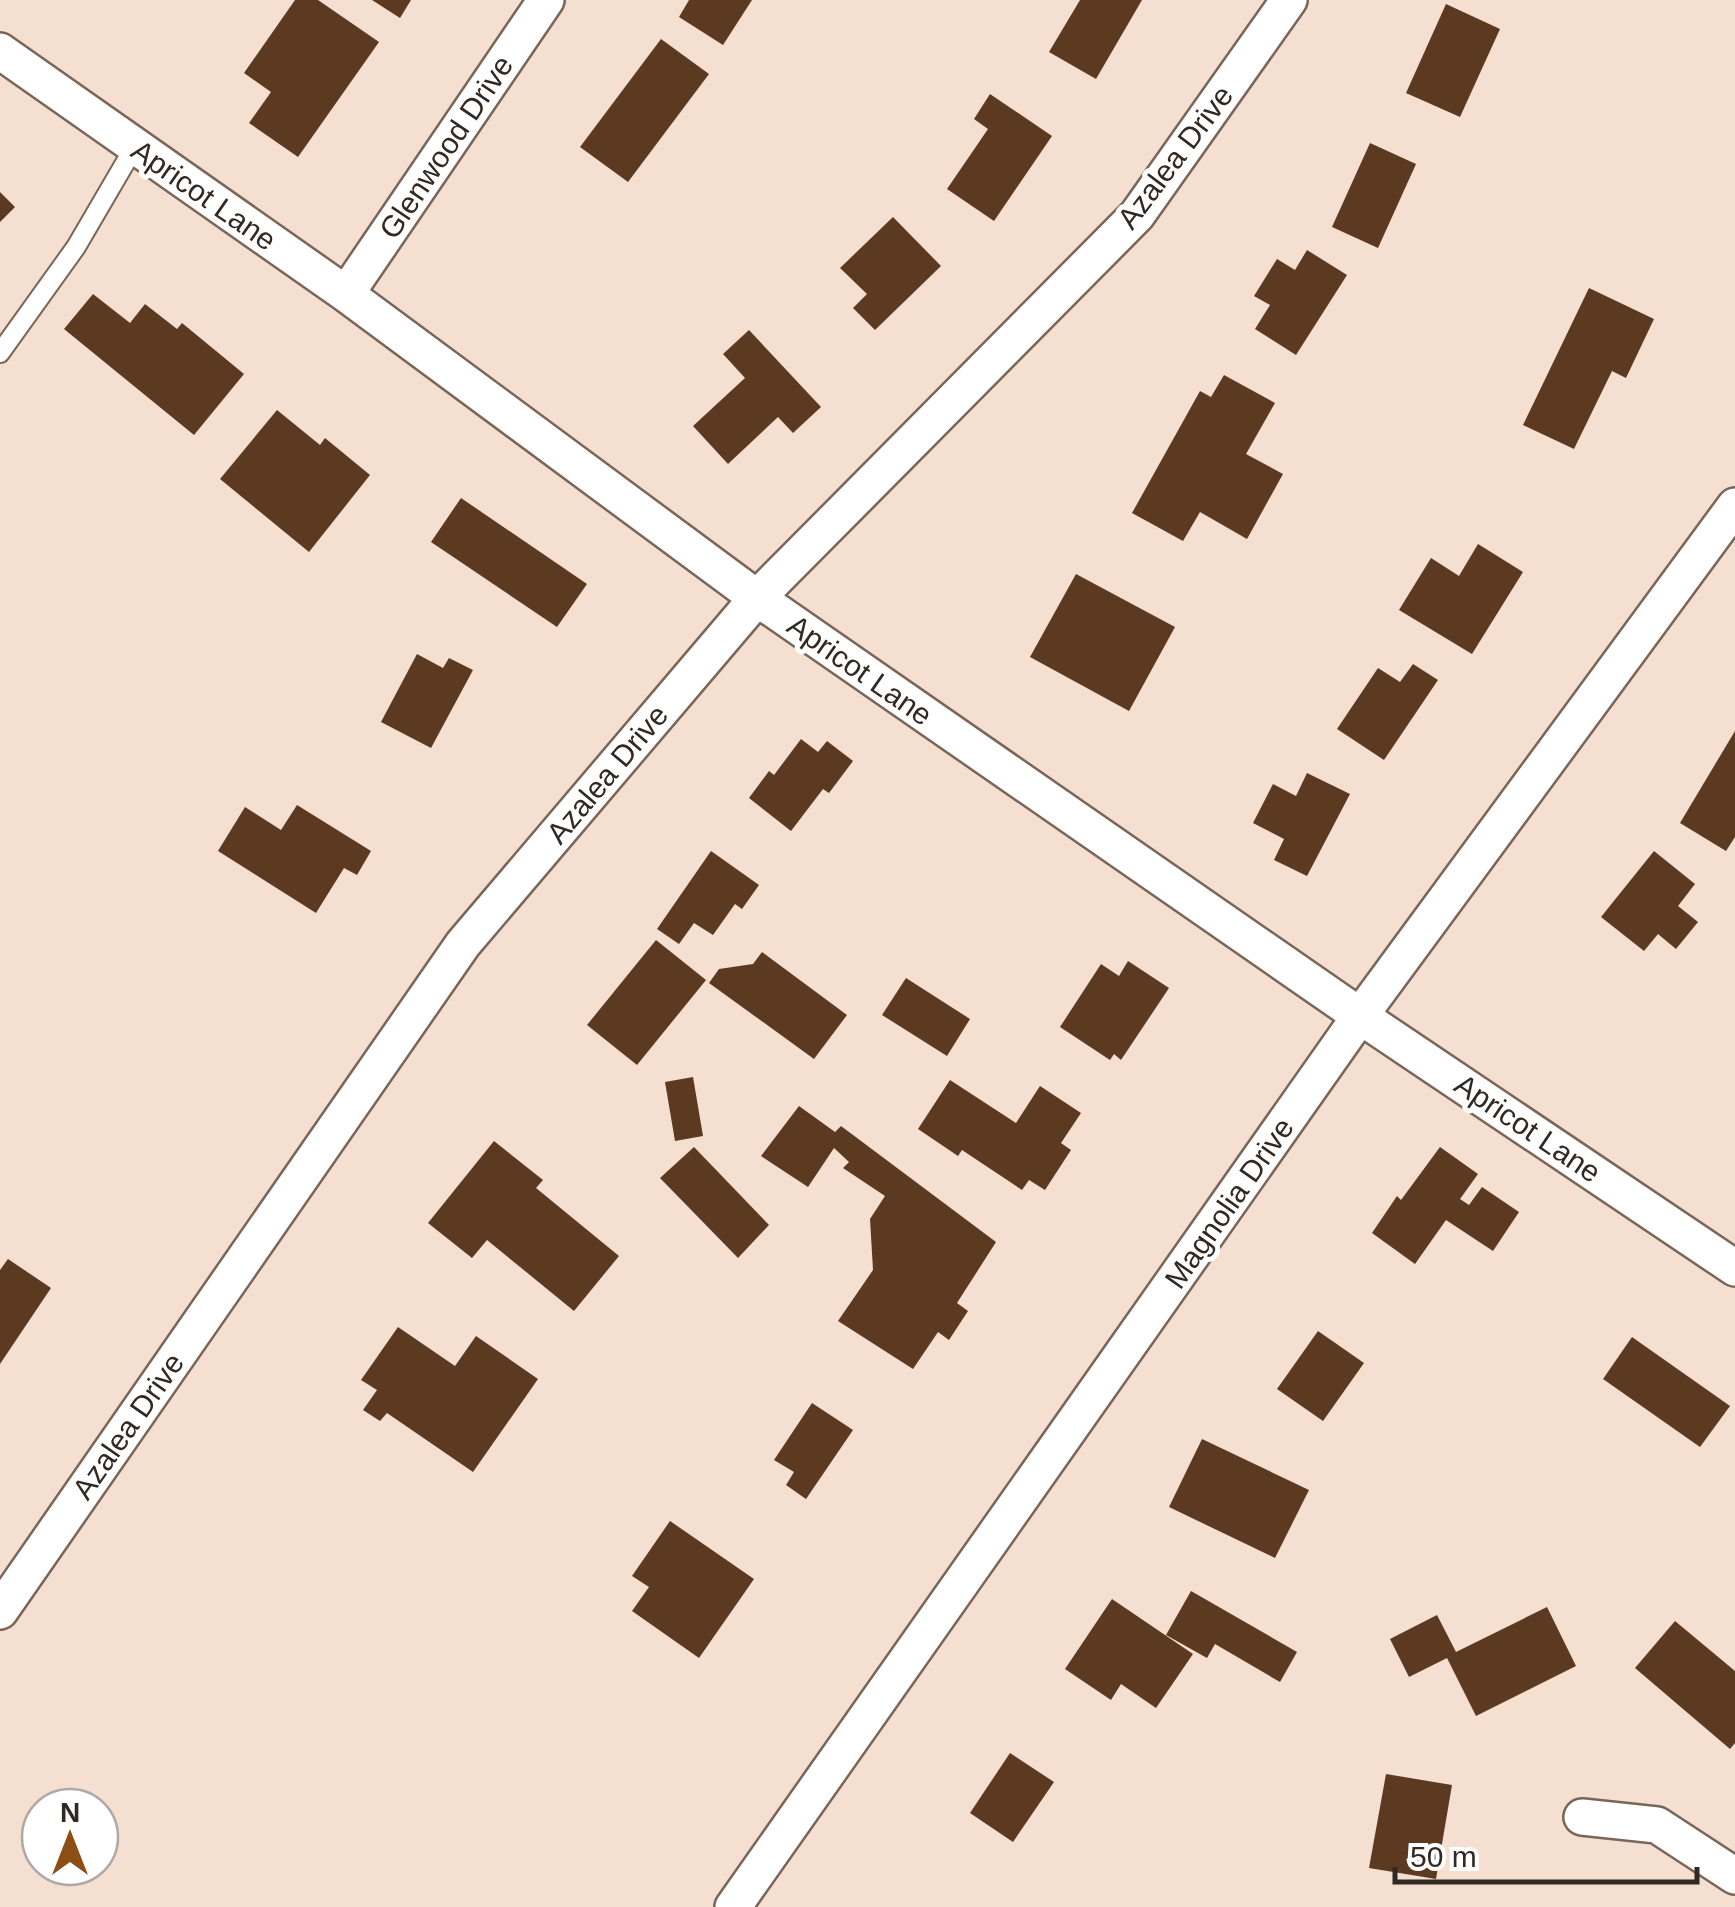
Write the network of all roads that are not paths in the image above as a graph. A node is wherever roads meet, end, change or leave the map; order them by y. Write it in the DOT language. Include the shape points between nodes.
graph roads {
  1 [pos="546,0"];
  2 [pos="1289,0"];
  3 [pos="0,51"];
  4 [pos="135,146"];
  5 [pos="346,294"];
  6 [pos="0,353"];
  7 [pos="1735,506"];
  8 [pos="757,598"];
  9 [pos="1360,1016"];
  10 [pos="1735,1268"];
  11 [pos="0,1610"];
  12 [pos="1582,1817"];
  13 [pos="1735,1876"];
  14 [pos="733,1907"];
  1 -- 5 [label="street, Glenwood Drive"];
  2 -- 8 [label="street, Azalea Drive" via="1137,214"];
  3 -- 4 [label="street, Apricot Lane"];
  4 -- 5 [label="street, Apricot Lane"];
  4 -- 6 [label="lane" via="76,247"];
  5 -- 8 [label="street, Apricot Lane"];
  7 -- 9 [label="street, Magnolia Drive"];
  8 -- 9 [label="street, Apricot Lane"];
  8 -- 11 [label="street, Azalea Drive" via="463,944"];
  9 -- 10 [label="street, Apricot Lane"];
  9 -- 14 [label="street, Magnolia Drive"];
  12 -- 13 [label="street" via="1657,1825"];
}
